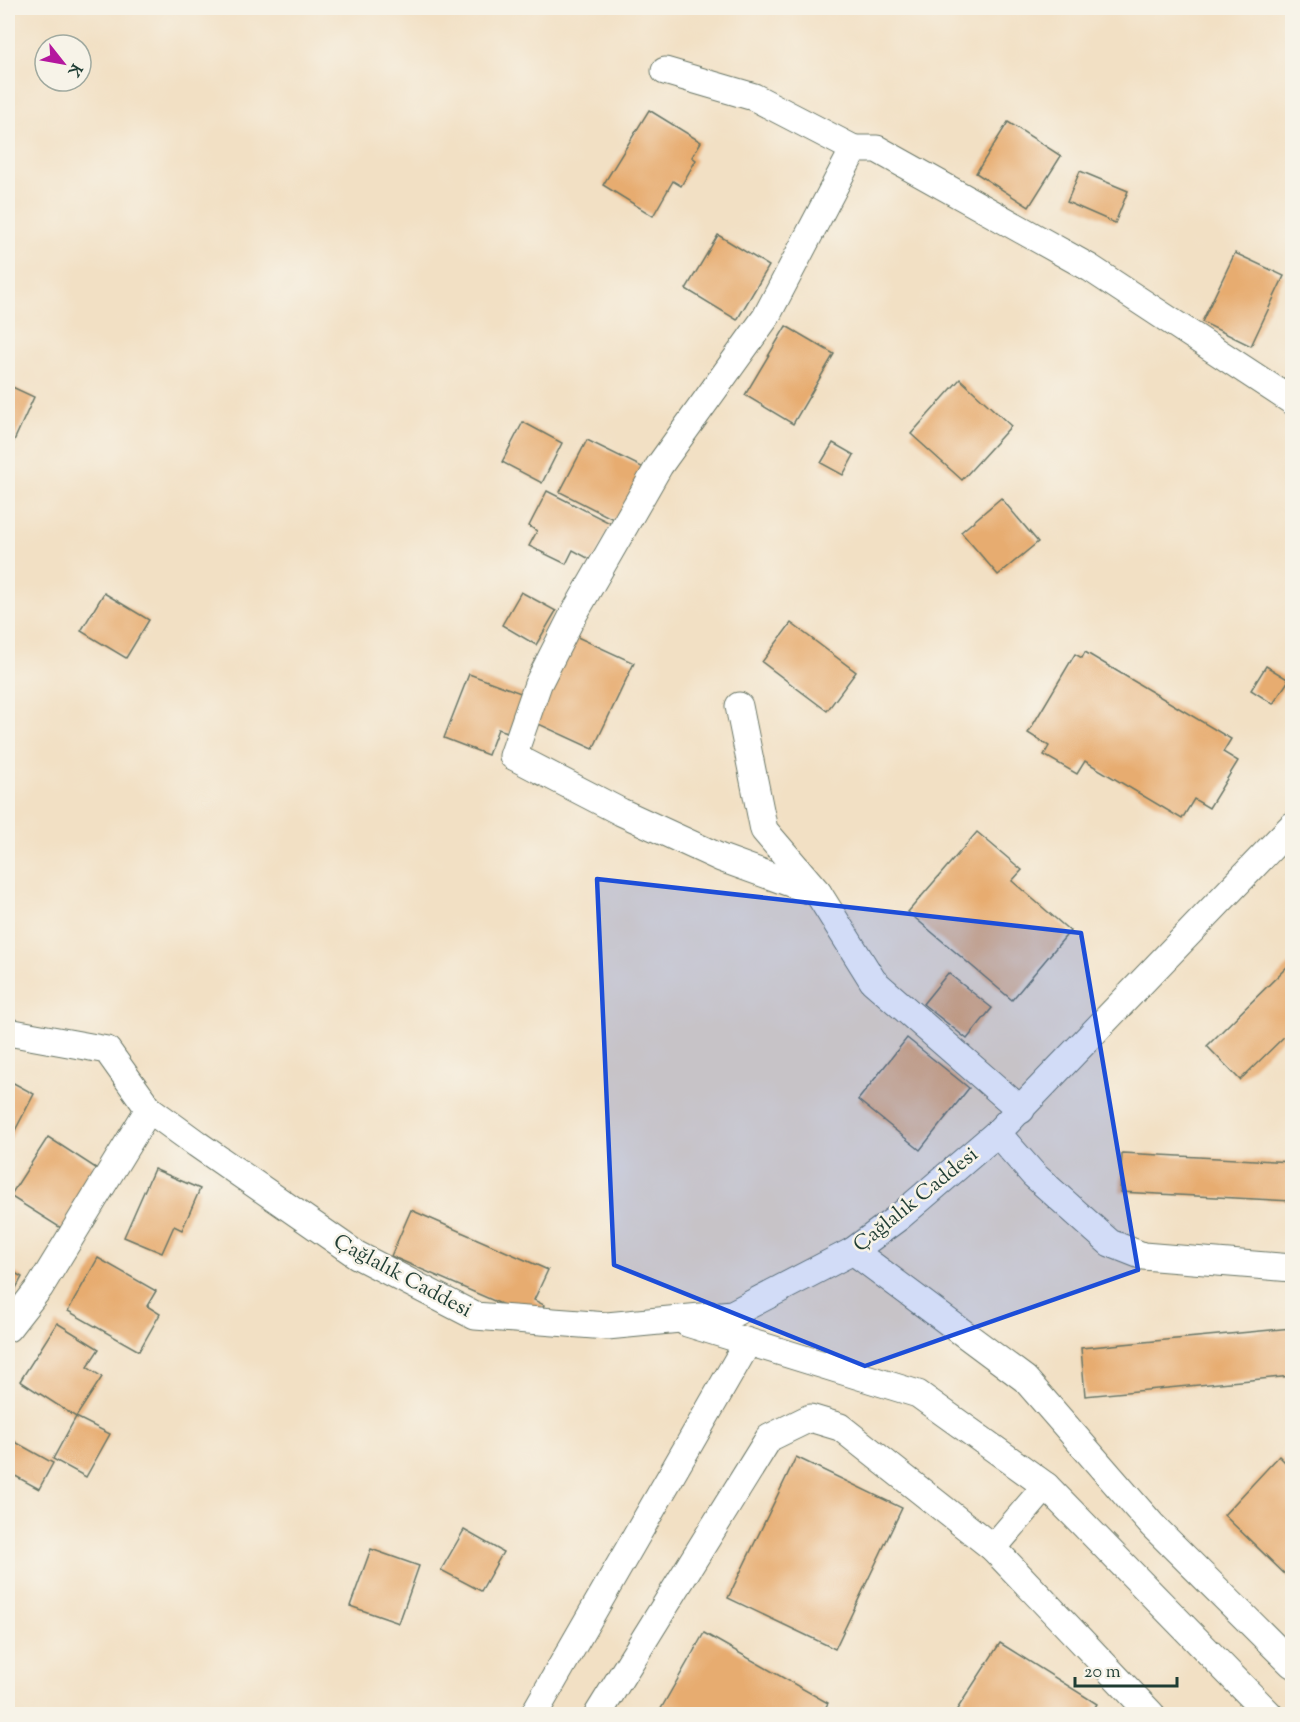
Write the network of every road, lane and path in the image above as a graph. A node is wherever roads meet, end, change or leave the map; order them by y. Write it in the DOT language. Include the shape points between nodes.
graph roads {
  1 [pos="664,71"];
  2 [pos="854,149"];
  3 [pos="1293,401"];
  4 [pos="739,706"];
  5 [pos="1293,825"];
  6 [pos="818,893"];
  7 [pos="8,1032"];
  8 [pos="149,1109"];
  9 [pos="1021,1110"];
  10 [pos="997,1133"];
  11 [pos="853,1251"];
  12 [pos="1293,1268"];
  13 [pos="674,1320"];
  14 [pos="8,1328"];
  15 [pos="748,1342"];
  16 [pos="1046,1486"];
  17 [pos="993,1548"];
  18 [pos="1293,1664"];
  19 [pos="534,1714"];
  20 [pos="598,1714"];
  21 [pos="1151,1714"];
  22 [pos="1269,1714"];
  1 -- 2 [label="street" via="754,97"];
  2 -- 3 [label="street" via="877,149 1090,268"];
  2 -- 6 [label="street" via="766,317 659,466 571,619 538,684 513,756 720,858"];
  4 -- 6 [label="street" via="764,830"];
  5 -- 9 [label="street, Çağlalık Caddesi"];
  6 -- 9 [label="street" via="873,981"];
  7 -- 8 [label="street, Çağlalık Caddesi" via="107,1050"];
  8 -- 13 [label="street, Çağlalık Caddesi" via="357,1255 475,1316 607,1326"];
  8 -- 14 [label="street" via="40,1287"];
  9 -- 10 [label="street, Çağlalık Caddesi"];
  10 -- 11 [label="street, Çağlalık Caddesi"];
  10 -- 12 [label="street" via="1034,1175 1110,1243 1143,1256"];
  11 -- 13 [label="street, Çağlalık Caddesi" via="732,1314"];
  11 -- 18 [label="street" via="1025,1379 1152,1525"];
  13 -- 15 [label="street"];
  15 -- 16 [label="street" via="918,1394"];
  15 -- 19 [label="street"];
  16 -- 17 [label="street"];
  16 -- 22 [label="street"];
  17 -- 20 [label="street" via="840,1427 810,1418 769,1438"];
  17 -- 21 [label="street"];
}
